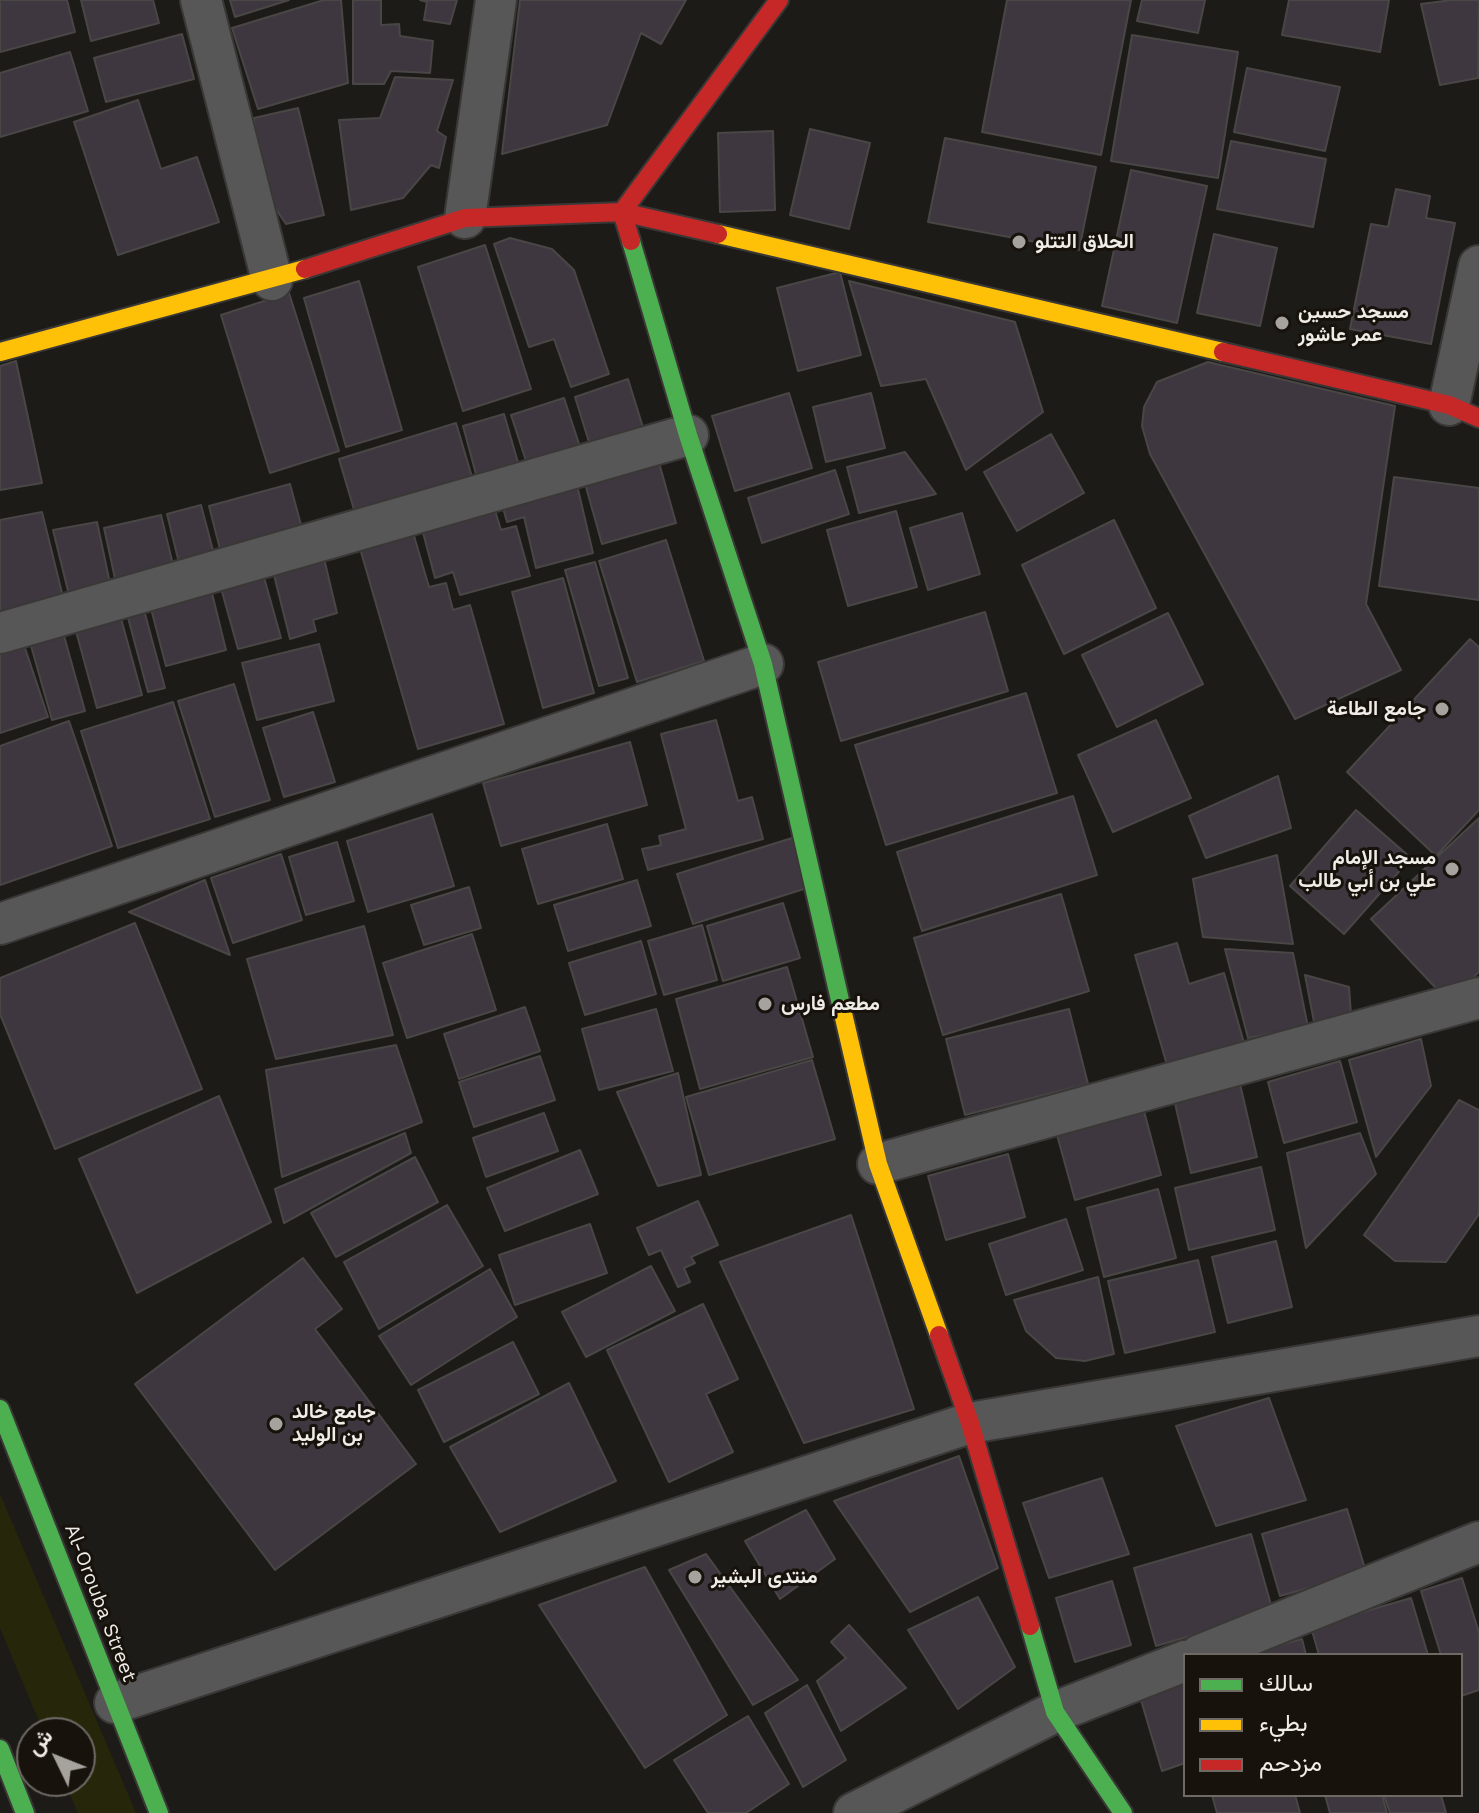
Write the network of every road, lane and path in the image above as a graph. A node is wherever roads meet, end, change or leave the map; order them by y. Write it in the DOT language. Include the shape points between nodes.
graph roads {
  1 [pos="201,0"];
  2 [pos="496,0"];
  3 [pos="779,0"];
  4 [pos="622,212"];
  5 [pos="465,218"];
  6 [pos="1479,266"];
  7 [pos="272,280"];
  8 [pos="0,352"];
  9 [pos="1464,411"];
  10 [pos="688,435"];
  11 [pos="0,633"];
  12 [pos="763,664"];
  13 [pos="0,924"];
  14 [pos="1479,998"];
  15 [pos="878,1164"];
  16 [pos="1479,1336"];
  17 [pos="0,1409"];
  18 [pos="970,1423"];
  19 [pos="1479,1542"];
  20 [pos="1205,1653"];
  21 [pos="1183,1662"];
  22 [pos="115,1703"];
  23 [pos="1055,1712"];
  24 [pos="0,1749"];
  25 [pos="25,1813"];
  26 [pos="159,1813"];
  27 [pos="854,1813"];
  28 [pos="1123,1813"];
  1 -- 7 [label="street"];
  2 -- 5 [label="street"];
  3 -- 4 [label="street"];
  4 -- 5 [label="street"];
  4 -- 9 [label="street"];
  4 -- 10 [label="street"];
  5 -- 7 [label="street"];
  6 -- 9 [label="street"];
  7 -- 8 [label="street"];
  10 -- 11 [label="street"];
  10 -- 12 [label="street"];
  12 -- 13 [label="street"];
  12 -- 15 [label="street"];
  14 -- 15 [label="street"];
  15 -- 18 [label="street"];
  16 -- 18 [label="street"];
  17 -- 22 [label="street, Al-Orouba Street"];
  18 -- 22 [label="street"];
  18 -- 23 [label="street"];
  19 -- 20 [label="street"];
  21 -- 23 [label="street"];
  22 -- 26 [label="street, Al-Orouba Street"];
  23 -- 27 [label="street"];
  23 -- 28 [label="street"];
  24 -- 25 [label="street"];
}
